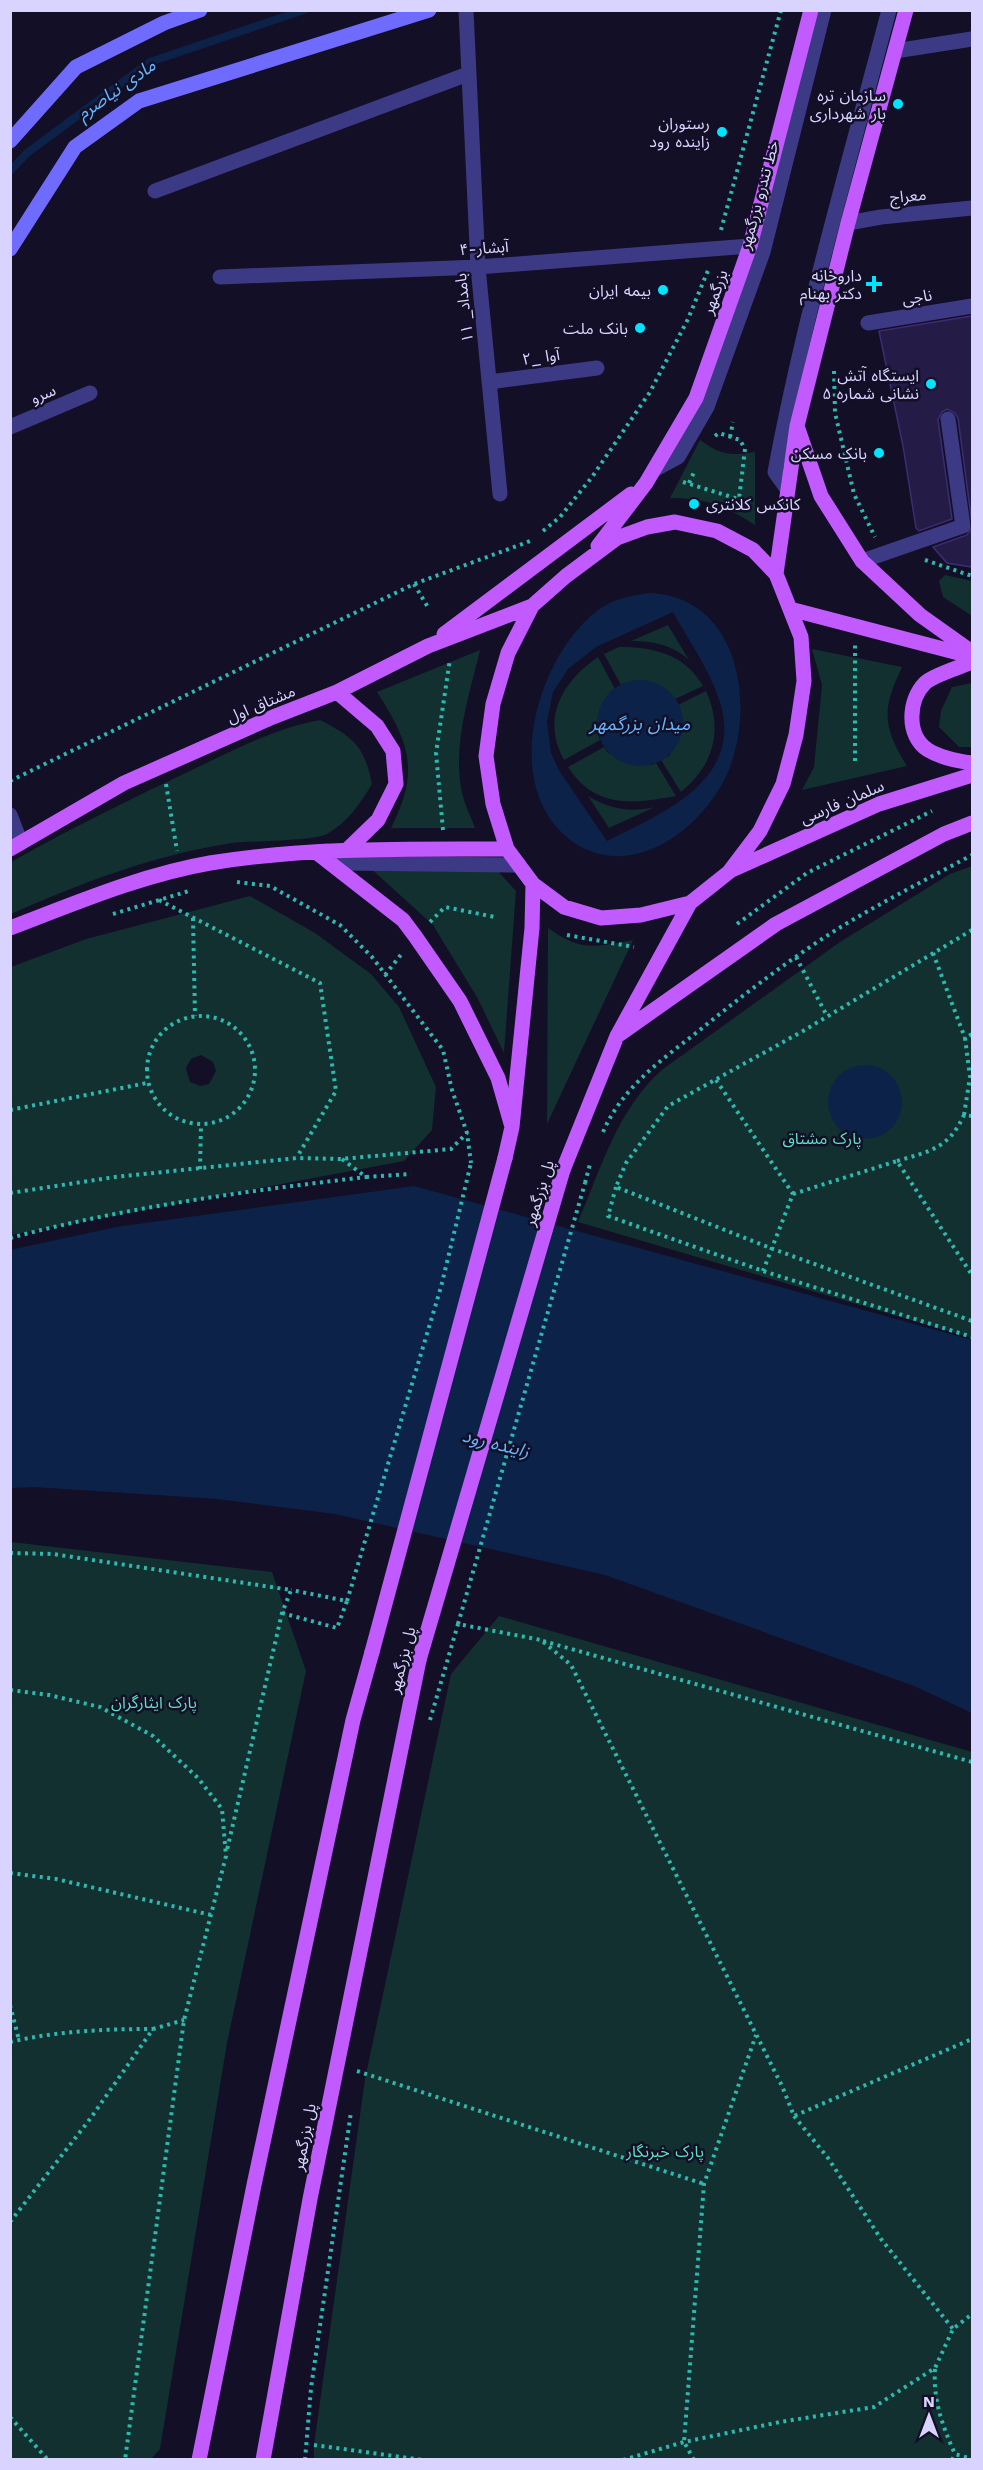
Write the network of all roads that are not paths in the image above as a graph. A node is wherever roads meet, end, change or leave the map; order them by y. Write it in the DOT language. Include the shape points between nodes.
graph roads {
  1 [pos="200,10"];
  2 [pos="429,10"];
  3 [pos="466,10"];
  4 [pos="811,10"];
  5 [pos="824,10"];
  6 [pos="889,10"];
  7 [pos="906,10"];
  8 [pos="972,39"];
  9 [pos="895,51"];
  10 [pos="468,74"];
  11 [pos="10,141"];
  12 [pos="155,192"];
  13 [pos="972,208"];
  14 [pos="848,224"];
  15 [pos="750,246"];
  16 [pos="10,249"];
  17 [pos="478,267"];
  18 [pos="220,277"];
  19 [pos="972,306"];
  20 [pos="868,323"];
  21 [pos="597,368"];
  22 [pos="489,382"];
  23 [pos="90,393"];
  24 [pos="948,419"];
  25 [pos="797,426"];
  26 [pos="10,428"];
  27 [pos="650,476"];
  28 [pos="788,490"];
  29 [pos="500,494"];
  30 [pos="590,557"];
  31 [pos="862,561"];
  32 [pos="776,574"];
  33 [pos="532,606"];
  34 [pos="790,609"];
  35 [pos="428,646"];
  36 [pos="972,654"];
  37 [pos="972,662"];
  38 [pos="337,692"];
  39 [pos="972,763"];
  40 [pos="972,775"];
  41 [pos="10,815"];
  42 [pos="972,823"];
  43 [pos="16,846"];
  44 [pos="348,849"];
  45 [pos="507,849"];
  46 [pos="321,852"];
  47 [pos="519,865"];
  48 [pos="729,872"];
  49 [pos="533,884"];
  50 [pos="690,903"];
  51 [pos="10,928"];
  52 [pos="617,1036"];
  53 [pos="512,1127"];
  54 [pos="199,2460"];
  55 [pos="263,2460"];
  1 -- 11 [label="street" via="164,23 76,67"];
  2 -- 16 [label="street" via="139,102 75,147"];
  3 -- 10 [label="street, ۱۱ _بامداد"];
  4 -- 15 [label="main road, بزرگمهر"];
  5 -- 27 [label="street, خط تندرو بزرگمهر" via="763,252 707,407 678,457"];
  6 -- 28 [label="street" via="783,424 775,472"];
  7 -- 9 [label="main road"];
  8 -- 9 [label="street"];
  9 -- 14 [label="main road"];
  10 -- 12 [label="street"];
  10 -- 17 [label="street, ۱۱ _بامداد"];
  13 -- 14 [label="street, معراج"];
  14 -- 25 [label="main road"];
  15 -- 17 [label="street, ۴-آبشار"];
  15 -- 27 [label="main road, بزرگمهر" via="696,398"];
  17 -- 18 [label="street, ۴-آبشار"];
  17 -- 22 [label="street, ۱۱ _بامداد"];
  19 -- 20 [label="street, ناجی"];
  21 -- 22 [label="street, ۲_ آوا"];
  22 -- 29 [label="street, ۱۱ _بامداد"];
  23 -- 26 [label="street, سرو"];
  24 -- 31 [label="street" via="963,526"];
  25 -- 28 [label="main road"];
  25 -- 31 [label="main road" via="821,496"];
  27 -- 30 [label="main road, بزرگمهر"];
  27 -- 35 [label="main road"];
  28 -- 32 [label="main road"];
  30 -- 32 [label="main road" via="617,538 675,522 717,531 753,550"];
  30 -- 33 [label="main road"];
  31 -- 36 [label="main road" via="920,615"];
  32 -- 34 [label="main road"];
  33 -- 35 [label="main road, مشتاق اول"];
  33 -- 45 [label="main road" via="508,653 493,704 486,756 493,804"];
  34 -- 36 [label="main road"];
  34 -- 48 [label="main road" via="801,637 804,681 796,735 783,784 760,831"];
  35 -- 38 [label="main road, مشتاق اول"];
  37 -- 39 [label="main road" via="926,682 912,705 913,731 926,749 954,761"];
  38 -- 43 [label="main road, مشتاق اول" via="124,783"];
  38 -- 44 [label="main road" via="377,726 393,751 396,784 378,820"];
  40 -- 48 [label="main road, سلمان فارسی" via="879,804"];
  41 -- 43 [label="street"];
  42 -- 52 [label="main road" via="944,834 776,924"];
  44 -- 45 [label="main road"];
  44 -- 46 [label="main road"];
  45 -- 47 [label="main road"];
  46 -- 47 [label="street" via="342,863"];
  46 -- 51 [label="main road" via="210,863 114,888"];
  46 -- 53 [label="main road" via="403,920 415,936 460,1001 498,1078"];
  47 -- 49 [label="main road"];
  48 -- 50 [label="main road"];
  49 -- 50 [label="main road" via="564,907 601,918 641,915"];
  49 -- 53 [label="main road, پل بزرگمهر"];
  50 -- 52 [label="main road, پل بزرگمهر"];
  52 -- 55 [label="main road, پل بزرگمهر, bridge" via="563,1170 420,1660 310,2199"];
  53 -- 54 [label="main road, پل بزرگمهر, bridge" via="351,1731"];
}
